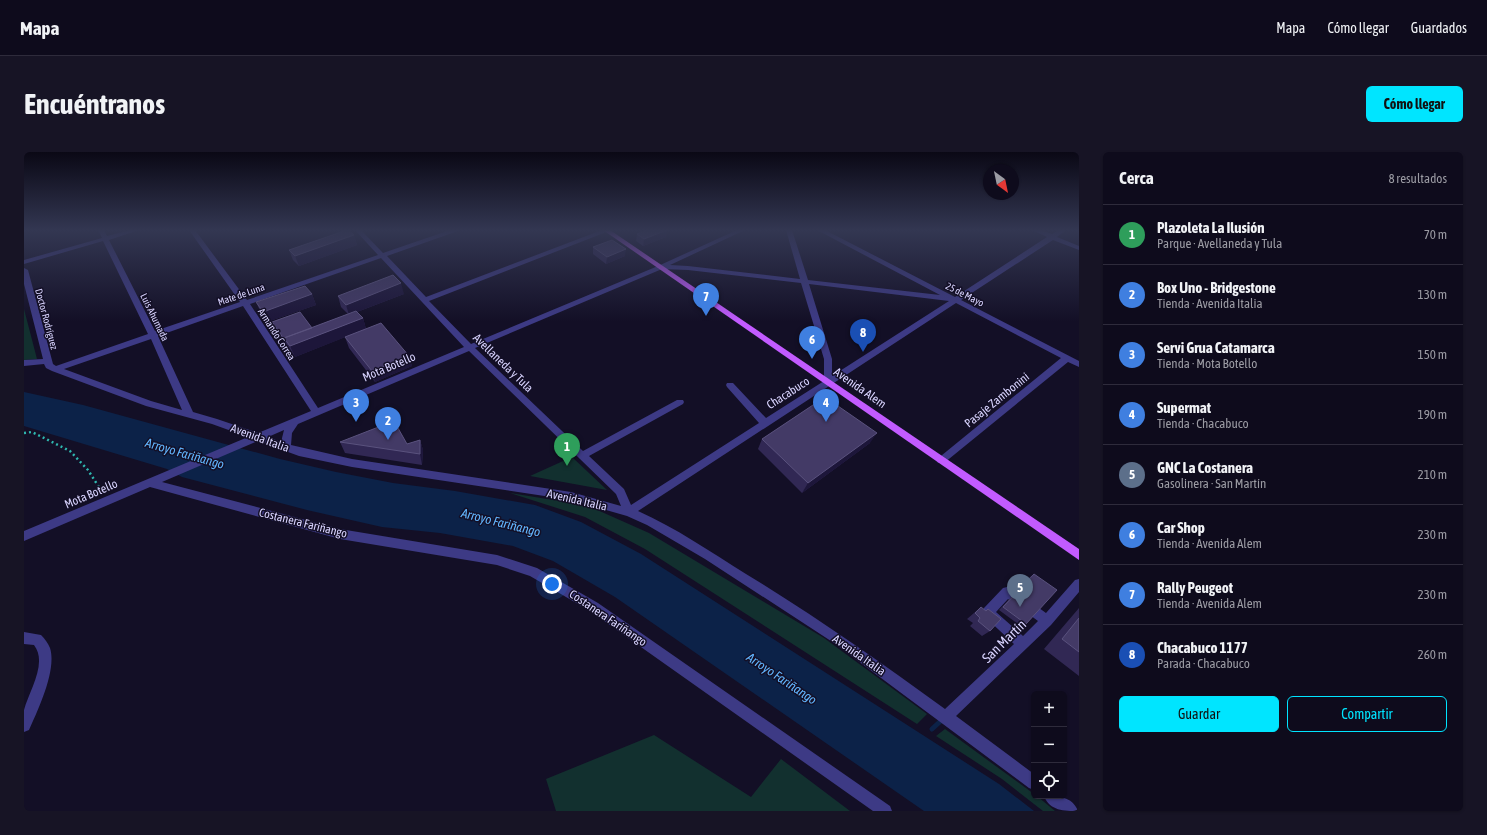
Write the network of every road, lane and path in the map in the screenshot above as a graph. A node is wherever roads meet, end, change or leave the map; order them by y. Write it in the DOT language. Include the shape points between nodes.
graph roads {
  1 [pos="116,261"];
  2 [pos="214,261"];
  3 [pos="366,261"];
  4 [pos="387,261"];
  5 [pos="526,261"];
  6 [pos="651,261"];
  7 [pos="674,261"];
  8 [pos="799,261"];
  9 [pos="880,261"];
  10 [pos="1014,261"];
  11 [pos="660,267"];
  12 [pos="24,270"];
  13 [pos="805,281"];
  14 [pos="954,299"];
  15 [pos="424,300"];
  16 [pos="245,303"];
  17 [pos="153,335"];
  18 [pos="469,347"];
  19 [pos="1067,358"];
  20 [pos="48,361"];
  21 [pos="24,363"];
  22 [pos="1079,364"];
  23 [pos="54,370"];
  24 [pos="828,382"];
  25 [pos="730,385"];
  26 [pos="680,402"];
  27 [pos="316,412"];
  28 [pos="189,414"];
  29 [pos="295,421"];
  30 [pos="765,423"];
  31 [pos="24,433"];
  32 [pos="259,437"];
  33 [pos="287,448"];
  34 [pos="582,456"];
  35 [pos="941,460"];
  36 [pos="150,483"];
  37 [pos="108,501"];
  38 [pos="629,512"];
  39 [pos="24,536"];
  40 [pos="1079,555"];
  41 [pos="1079,584"];
  42 [pos="1047,621"];
  43 [pos="24,638"];
  44 [pos="1023,644"];
  45 [pos="946,717"];
  46 [pos="24,725"];
  47 [pos="1031,781"];
  48 [pos="1055,799"];
  49 [pos="885,811"];
  50 [pos="1071,811"];
  1 -- 17 [label="street, Luis Ahumada"];
  2 -- 16 [label="street, Armando Correa"];
  3 -- 16 [label="street, Mate de Luna"];
  4 -- 15 [label="street, Avellaneda y Tula"];
  5 -- 15 [label="street"];
  6 -- 11 [label="main road, Avenida Alem"];
  7 -- 11 [label="street, Mota Botello"];
  8 -- 13 [label="street"];
  9 -- 14 [label="street, 25 de Mayo"];
  10 -- 14 [label="street, Chacabuco"];
  11 -- 13 [label="street"];
  11 -- 18 [label="street, Mota Botello"];
  11 -- 24 [label="main road, Avenida Alem"];
  12 -- 20 [label="street, Doctor Rodríguez"];
  13 -- 14 [label="street"];
  13 -- 24 [label="street" via="828,359"];
  14 -- 19 [label="street, 25 de Mayo"];
  14 -- 24 [label="street, Chacabuco"];
  15 -- 18 [label="street, Avellaneda y Tula"];
  16 -- 17 [label="street, Mate de Luna"];
  16 -- 27 [label="street, Armando Correa"];
  17 -- 23 [label="street, Mate de Luna"];
  17 -- 28 [label="street, Luis Ahumada"];
  18 -- 27 [label="street, Mota Botello"];
  18 -- 34 [label="street, Avellaneda y Tula"];
  19 -- 22 [label="street, 25 de Mayo"];
  19 -- 35 [label="street, Pasaje Zambonini"];
  20 -- 21 [label="street"];
  20 -- 23 [label="street, Doctor Rodríguez"];
  23 -- 28 [label="street, Avenida Italia" via="149,404"];
  24 -- 30 [label="street, Chacabuco"];
  24 -- 35 [label="main road, Avenida Alem"];
  25 -- 30 [label="street"];
  26 -- 34 [label="street"];
  27 -- 29 [label="street, Mota Botello"];
  28 -- 32 [label="street, Avenida Italia"];
  29 -- 32 [label="street, Mota Botello"];
  29 -- 33 [label="street" via="284,439"];
  30 -- 38 [label="street, Chacabuco"];
  31 -- 37 [label="path" via="32,432 70,451 88,470"];
  32 -- 33 [label="street, Avenida Italia"];
  32 -- 36 [label="street, Mota Botello"];
  33 -- 38 [label="street, Avenida Italia" via="352,464 571,496"];
  34 -- 38 [label="street, Avellaneda y Tula" via="620,492"];
  35 -- 40 [label="main road, Avenida Alem"];
  36 -- 37 [label="street, Mota Botello"];
  36 -- 49 [label="street, Costanera Fariñango" via="340,534 498,560 533,572 594,607"];
  37 -- 39 [label="street, Mota Botello"];
  38 -- 45 [label="street, Avenida Italia" via="709,556 788,606"];
  41 -- 42 [label="street, San Martín"];
  42 -- 44 [label="street, San Martín"];
  42 -- 44 [label="street" via="1007,592 988,612"];
  43 -- 46 [label="street" via="36,639 44,649 45,663 32,709"];
  44 -- 45 [label="street, San Martín"];
  45 -- 47 [label="street, Avenida Italia"];
  48 -- 50 [label="street"];
}
